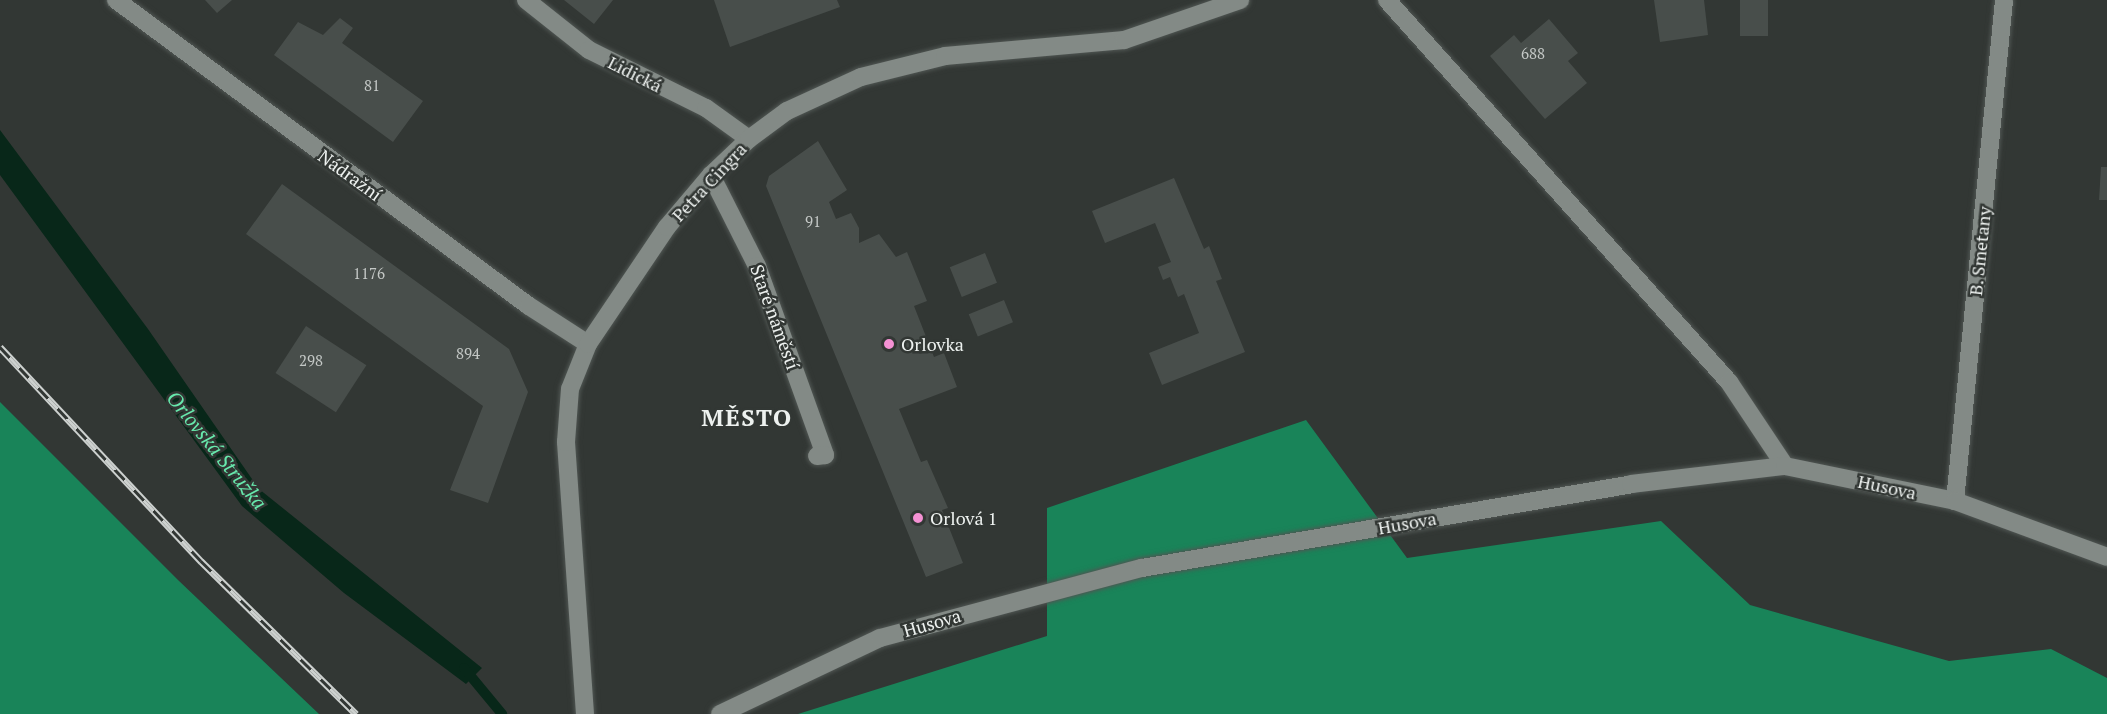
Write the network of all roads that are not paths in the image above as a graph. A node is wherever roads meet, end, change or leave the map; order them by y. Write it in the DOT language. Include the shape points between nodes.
graph roads {
  1 [pos="116,0"];
  2 [pos="526,0"];
  3 [pos="1240,0"];
  4 [pos="1387,0"];
  5 [pos="2004,0"];
  6 [pos="749,139"];
  7 [pos="711,176"];
  8 [pos="588,344"];
  9 [pos="817,456"];
  10 [pos="1785,466"];
  11 [pos="1955,501"];
  12 [pos="2107,557"];
  13 [pos="585,714"];
  14 [pos="720,714"];
  1 -- 8 [label="street, Nádražní" via="519,299"];
  2 -- 6 [label="street, Lidická" via="589,50 706,108"];
  3 -- 6 [label="street, Petra Cingra" via="1124,40 945,56 902,65 824,93"];
  4 -- 10 [label="street" via="1729,382"];
  5 -- 11 [label="street, B. Smetany"];
  6 -- 7 [label="street, Petra Cingra"];
  7 -- 8 [label="street, Petra Cingra" via="667,227"];
  7 -- 9 [label="street, Staré náměstí" via="757,266 825,455"];
  8 -- 13 [label="street, Petra Cingra" via="570,389 566,442"];
  10 -- 11 [label="street, Husova"];
  10 -- 14 [label="street, Husova" via="1631,484 1142,568 880,638"];
  11 -- 12 [label="street, Husova"];
}
